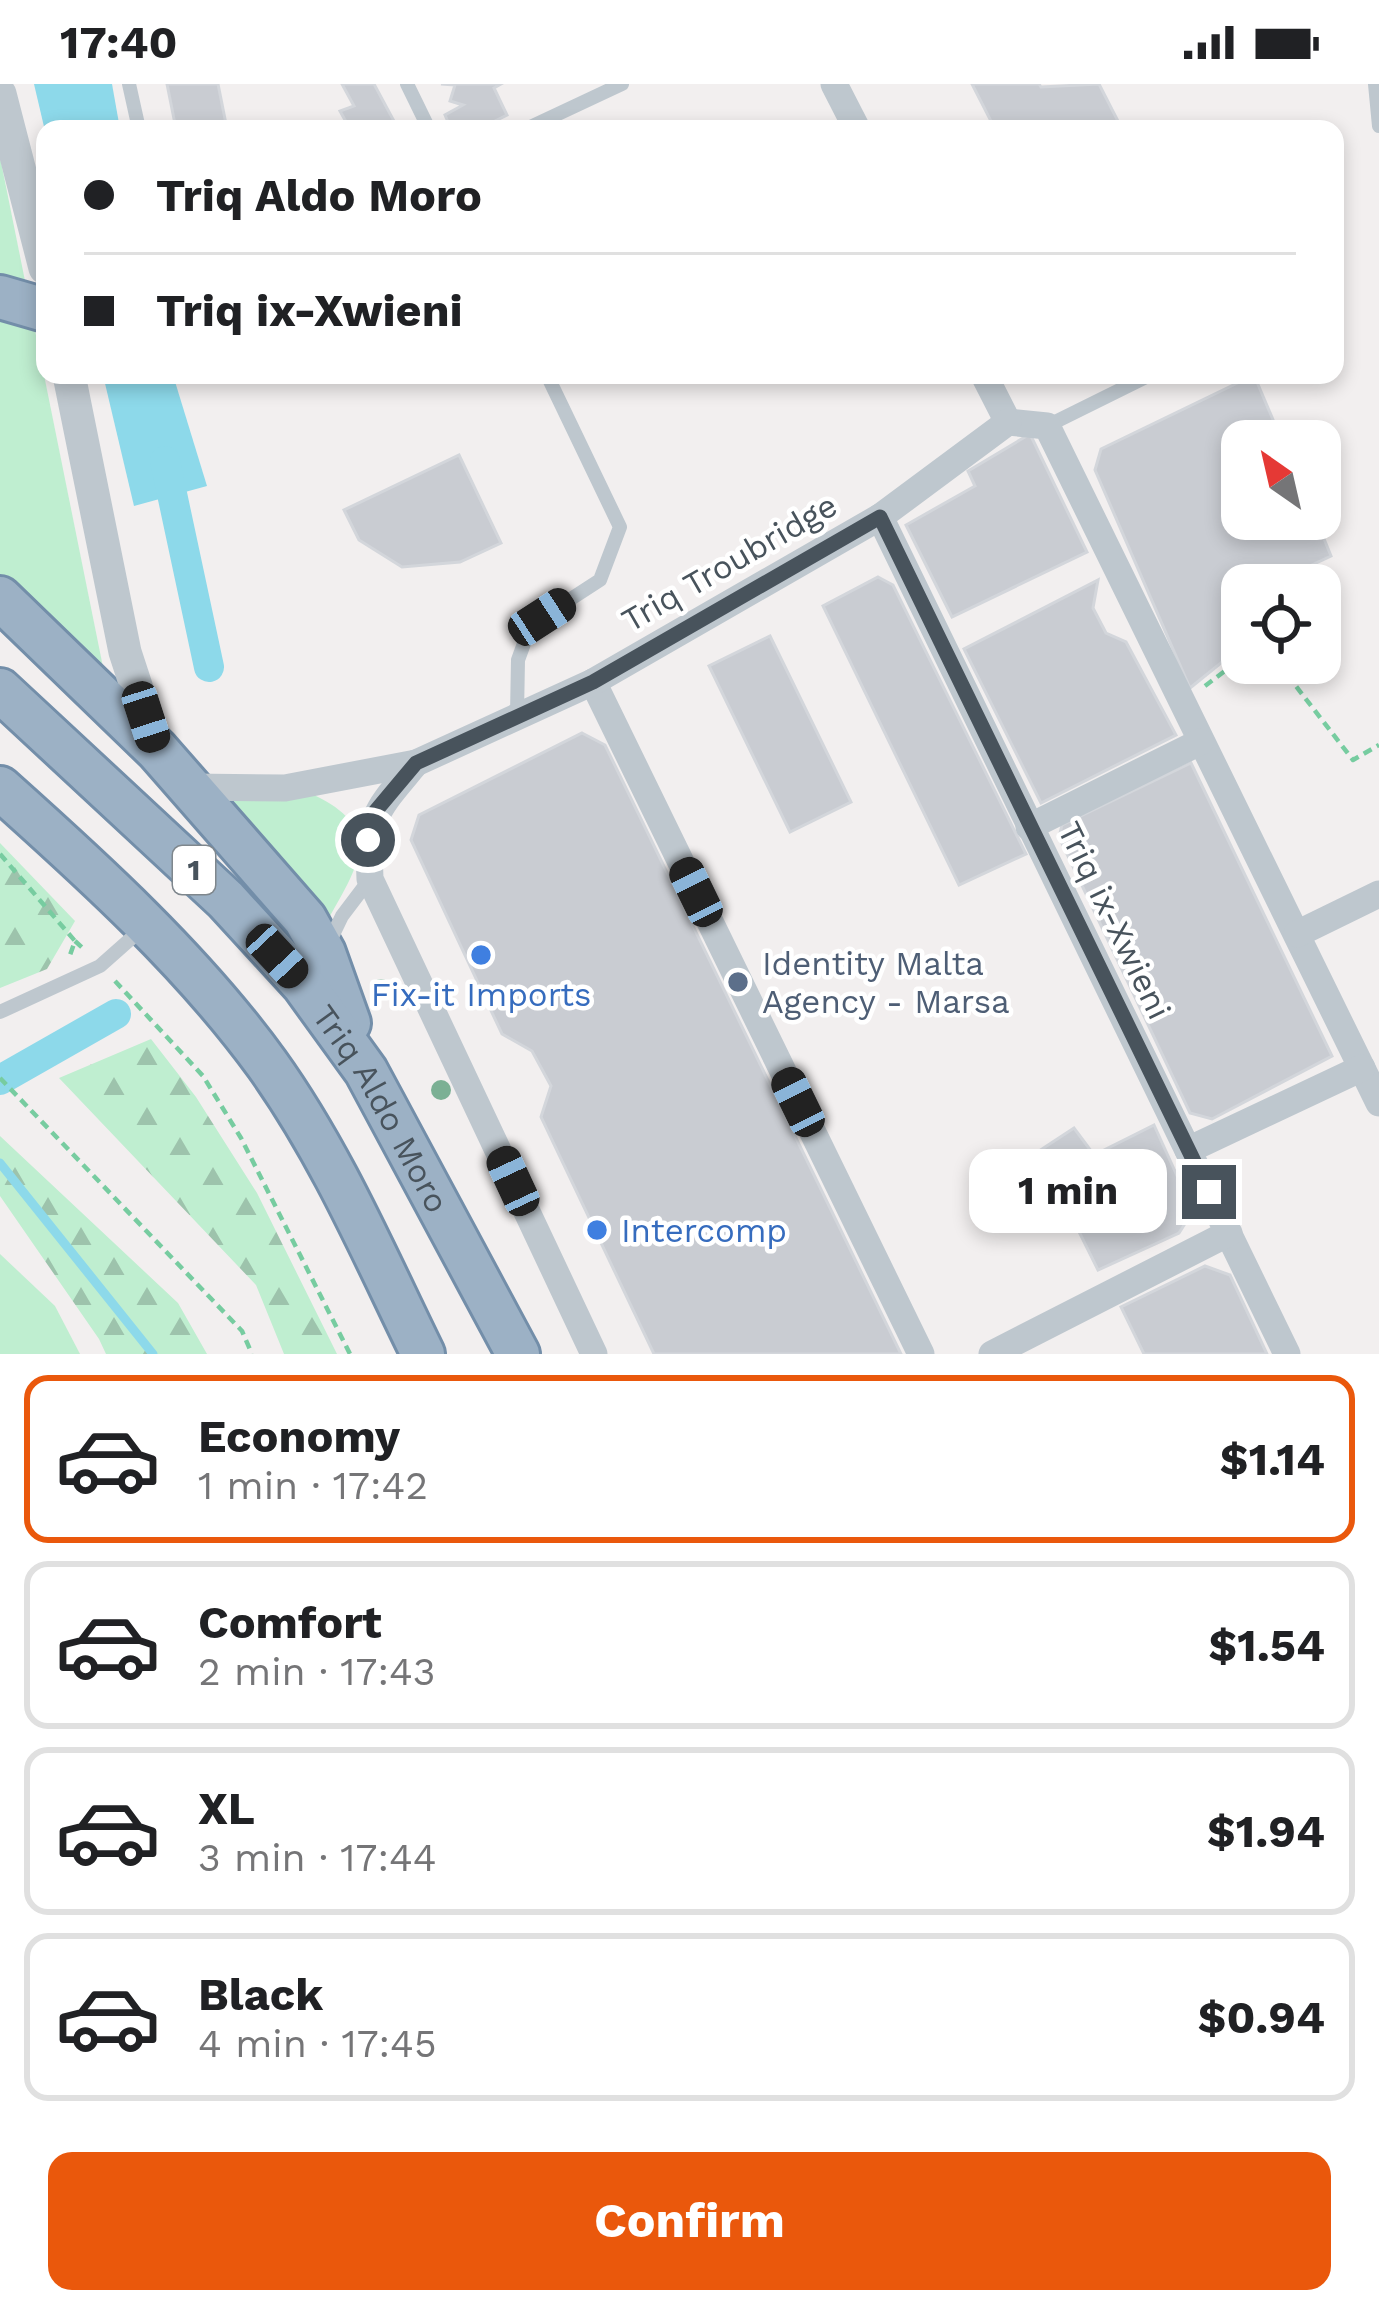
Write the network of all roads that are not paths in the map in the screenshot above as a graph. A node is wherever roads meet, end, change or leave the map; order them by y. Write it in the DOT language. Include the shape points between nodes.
graph roads {
  1 [pos="129,84"];
  2 [pos="407,84"];
  3 [pos="622,84"];
  4 [pos="834,84"];
  5 [pos="1375,84"];
  6 [pos="0,94"];
  7 [pos="137,120"];
  8 [pos="425,120"];
  9 [pos="545,120"];
  10 [pos="852,120"];
  11 [pos="1379,126"];
  12 [pos="36,233"];
  13 [pos="0,297"];
  14 [pos="36,307"];
  15 [pos="71,384"];
  16 [pos="551,384"];
  17 [pos="989,384"];
  18 [pos="1131,384"];
  19 [pos="1008,422"];
  20 [pos="1047,425"];
  21 [pos="880,517"];
  22 [pos="0,598"];
  23 [pos="593,682"];
  24 [pos="0,690"];
  25 [pos="517,714"];
  26 [pos="1200,742"];
  27 [pos="157,750"];
  28 [pos="416,763"];
  29 [pos="190,787"];
  30 [pos="0,788"];
  31 [pos="1029,826"];
  32 [pos="370,879"];
  33 [pos="1379,894"];
  34 [pos="145,926"];
  35 [pos="1297,934"];
  36 [pos="324,953"];
  37 [pos="0,1012"];
  38 [pos="1361,1068"];
  39 [pos="366,1071"];
  40 [pos="1379,1103"];
  41 [pos="1188,1150"];
  42 [pos="1229,1233"];
  43 [pos="423,1354"];
  44 [pos="518,1354"];
  45 [pos="594,1354"];
  46 [pos="921,1354"];
  47 [pos="992,1354"];
  48 [pos="1287,1354"];
  1 -- 7 [label="lane"];
  2 -- 8 [label="lane"];
  3 -- 9 [label="lane"];
  4 -- 10 [label="street"];
  5 -- 11 [label="lane"];
  6 -- 12 [label="street"];
  13 -- 14 [label="highway"];
  15 -- 27 [label="street" via="125,652"];
  16 -- 25 [label="lane" via="620,526 600,580 542,617 526,638"];
  17 -- 19 [label="street"];
  18 -- 20 [label="lane"];
  19 -- 20 [label="street"];
  19 -- 21 [label="street, Triq Troubridge"];
  20 -- 26 [label="street"];
  21 -- 23 [label="street, Triq Troubridge"];
  21 -- 31 [label="street, Triq ix-Xwieni"];
  22 -- 27 [label="highway"];
  23 -- 25 [label="street, Triq Troubridge"];
  23 -- 46 [label="street"];
  24 -- 39 [label="highway, Triq Aldo Moro / 1" via="226,900 303,983"];
  25 -- 28 [label="street, Triq Troubridge"];
  26 -- 31 [label="street"];
  26 -- 35 [label="street"];
  27 -- 29 [label="highway"];
  28 -- 29 [label="street, Triq Troubridge" via="284,788"];
  28 -- 32 [label="street" via="374,813"];
  29 -- 36 [label="highway" via="305,919"];
  30 -- 34 [label="highway, 1"];
  31 -- 41 [label="street, Triq ix-Xwieni"];
  32 -- 36 [label="lane"];
  32 -- 45 [label="street"];
  33 -- 35 [label="street"];
  34 -- 37 [label="lane" via="100,966"];
  34 -- 43 [label="highway, 1" via="217,1002 303,1117"];
  35 -- 38 [label="street"];
  36 -- 39 [label="highway"];
  38 -- 40 [label="street"];
  38 -- 41 [label="street"];
  39 -- 44 [label="highway, Triq Aldo Moro / 1"];
  41 -- 42 [label="street, Triq ix-Xwieni"];
  42 -- 47 [label="street"];
  42 -- 48 [label="street, Triq ix-Xwieni"];
}
